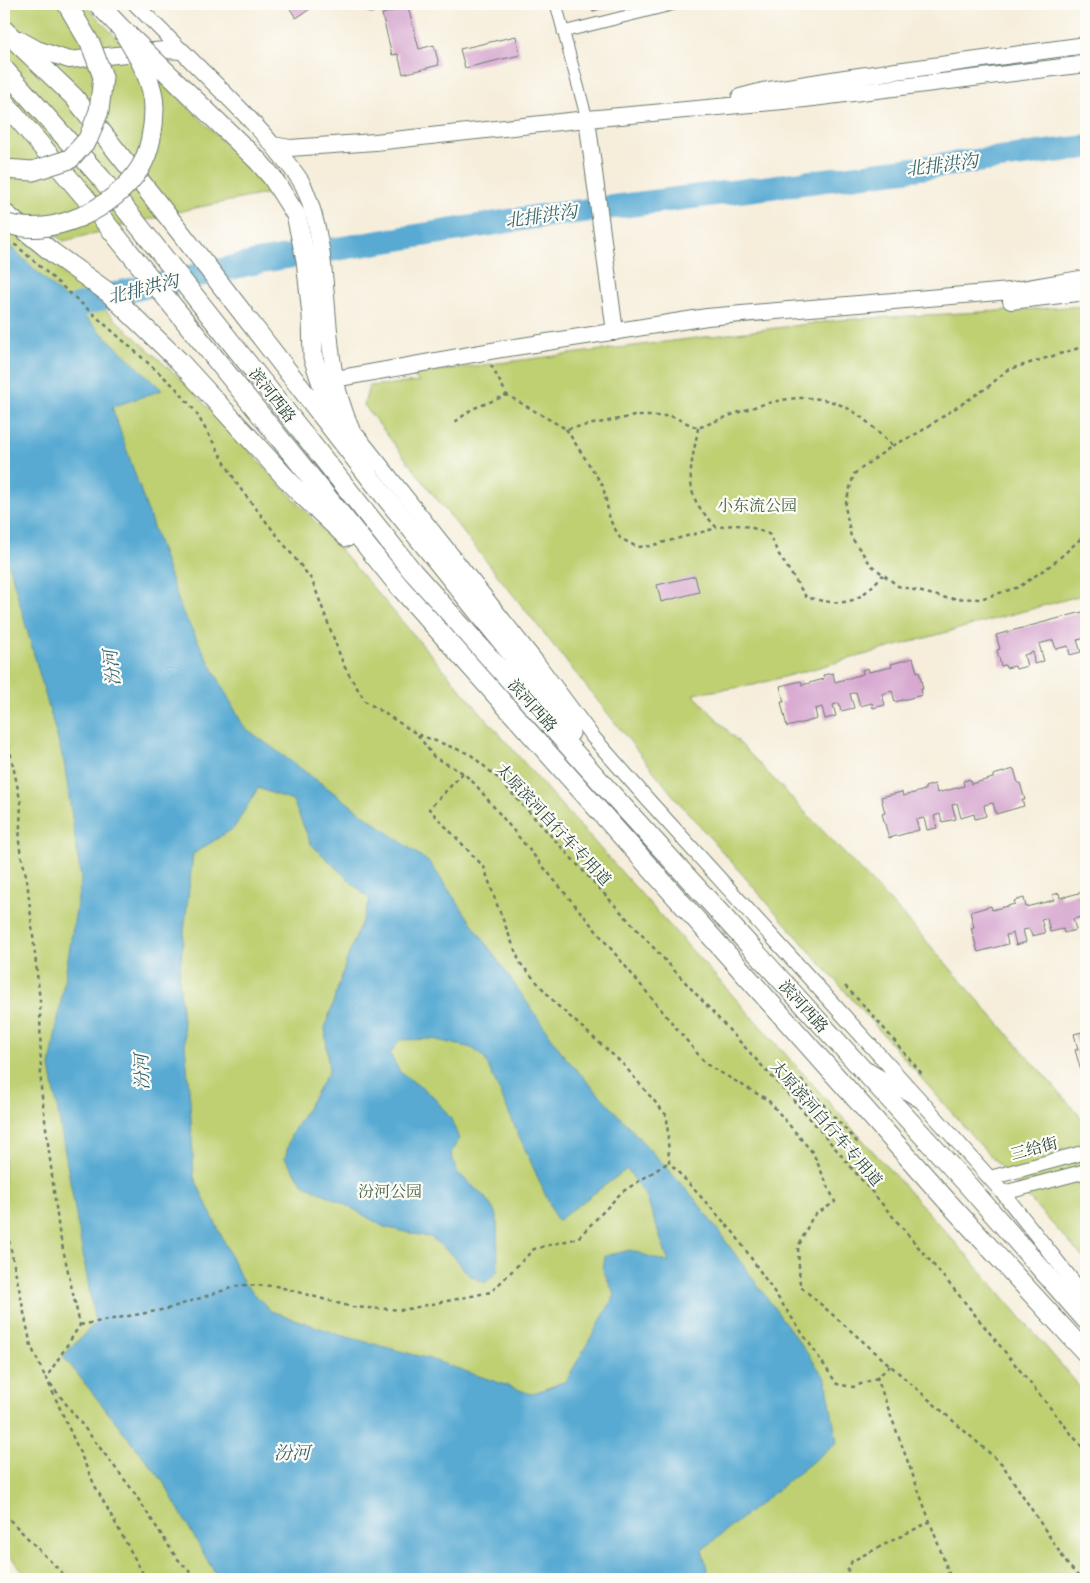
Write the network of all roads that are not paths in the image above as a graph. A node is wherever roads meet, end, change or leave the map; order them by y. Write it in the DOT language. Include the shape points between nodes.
graph roads {
  1 [pos="67,4"];
  2 [pos="98,4"];
  3 [pos="135,4"];
  4 [pos="556,4"];
  5 [pos="675,4"];
  6 [pos="121,28"];
  7 [pos="4,30"];
  8 [pos="563,32"];
  9 [pos="1086,45"];
  10 [pos="182,52"];
  11 [pos="1086,64"];
  12 [pos="4,69"];
  13 [pos="4,102"];
  14 [pos="685,110"];
  15 [pos="587,120"];
  16 [pos="274,145"];
  17 [pos="4,169"];
  18 [pos="4,212"];
  19 [pos="4,224"];
  20 [pos="1086,278"];
  21 [pos="1086,292"];
  22 [pos="891,301"];
  23 [pos="615,332"];
  24 [pos="336,379"];
  25 [pos="352,429"];
  26 [pos="371,479"];
  27 [pos="398,585"];
  28 [pos="544,694"];
  29 [pos="592,736"];
  30 [pos="608,790"];
  31 [pos="857,1063"];
  32 [pos="921,1101"];
  33 [pos="1086,1152"];
  34 [pos="1086,1171"];
  35 [pos="990,1178"];
  36 [pos="1003,1193"];
  37 [pos="1086,1298"];
  38 [pos="1086,1320"];
  39 [pos="1086,1353"];
  1 -- 17 [label="highway, bridge" via="91,45 103,76 99,111 88,139 70,159 34,171"];
  2 -- 6 [label="highway, bridge"];
  3 -- 10 [label="street"];
  4 -- 8 [label="street"];
  5 -- 8 [label="street"];
  6 -- 19 [label="highway, bridge" via="140,59 154,108 150,142 140,167 121,190 83,216 50,226"];
  6 -- 26 [label="highway, bridge" via="258,161 296,215 306,260 313,357 331,411"];
  7 -- 10 [label="main road" via="37,49 69,60 164,50"];
  7 -- 26 [label="highway" via="74,97"];
  8 -- 15 [label="street"];
  9 -- 14 [label="main road" via="763,91"];
  10 -- 16 [label="main road"];
  11 -- 14 [label="main road" via="805,99"];
  12 -- 30 [label="highway, 滨河西路" via="101,178 413,572"];
  13 -- 27 [label="highway, 滨河西路" via="102,218"];
  14 -- 15 [label="main road"];
  15 -- 16 [label="main road" via="375,142 290,148"];
  15 -- 23 [label="main road"];
  16 -- 24 [label="main road" via="303,185 315,217 324,263"];
  18 -- 27 [label="highway" via="109,293 179,360 294,488"];
  20 -- 22 [label="main road" via="1010,291"];
  21 -- 22 [label="main road" via="1001,302"];
  22 -- 23 [label="main road" via="707,317"];
  23 -- 24 [label="main road"];
  24 -- 25 [label="main road"];
  25 -- 26 [label="main road"];
  25 -- 29 [label="street"];
  26 -- 28 [label="highway"];
  27 -- 39 [label="highway, 滨河西路"];
  28 -- 29 [label="street"];
  28 -- 30 [label="highway"];
  29 -- 32 [label="street"];
  30 -- 31 [label="highway, 滨河西路"];
  31 -- 32 [label="street"];
  31 -- 38 [label="highway, 滨河西路"];
  32 -- 35 [label="street"];
  33 -- 35 [label="street, 三给街"];
  34 -- 36 [label="street"];
  35 -- 36 [label="street"];
  36 -- 37 [label="street"];
}
